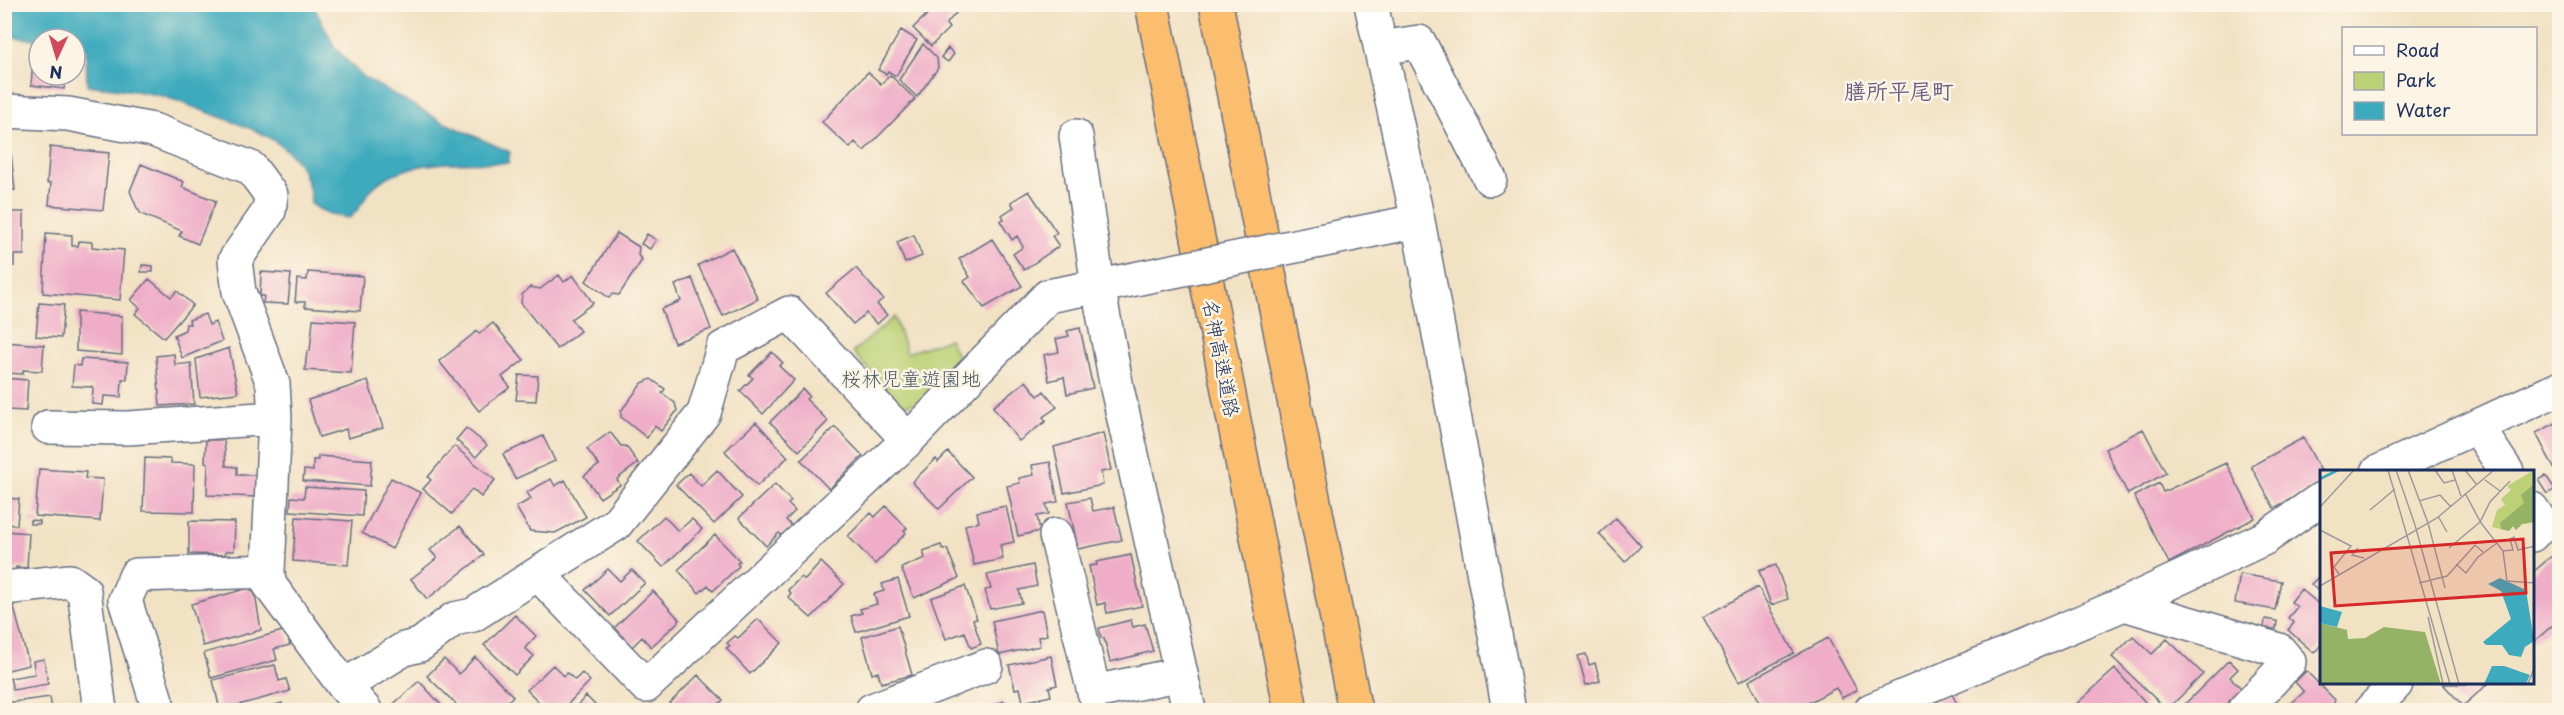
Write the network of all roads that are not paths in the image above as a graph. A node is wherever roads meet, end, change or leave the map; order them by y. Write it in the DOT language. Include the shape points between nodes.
graph roads {
  1 [pos="1152,4"];
  2 [pos="1216,4"];
  3 [pos="1371,4"];
  4 [pos="1381,48"];
  5 [pos="4,111"];
  6 [pos="1076,136"];
  7 [pos="1490,178"];
  8 [pos="1418,221"];
  9 [pos="1109,284"];
  10 [pos="2559,388"];
  11 [pos="275,418"];
  12 [pos="48,427"];
  13 [pos="2477,427"];
  14 [pos="908,440"];
  15 [pos="2382,470"];
  16 [pos="2506,470"];
  17 [pos="2320,500"];
  18 [pos="2534,512"];
  19 [pos="2534,533"];
  20 [pos="1056,535"];
  21 [pos="268,571"];
  22 [pos="539,574"];
  23 [pos="4,588"];
  24 [pos="2124,604"];
  25 [pos="986,666"];
  26 [pos="1181,674"];
  27 [pos="2395,685"];
  28 [pos="344,686"];
  29 [pos="100,711"];
  30 [pos="159,711"];
  31 [pos="365,711"];
  32 [pos="872,711"];
  33 [pos="1189,711"];
  34 [pos="1291,711"];
  35 [pos="1355,711"];
  36 [pos="1509,711"];
  37 [pos="1871,711"];
  38 [pos="2244,711"];
  39 [pos="2371,711"];
  1 -- 34 [label="highway, 名神高速道路"];
  2 -- 35 [label="highway"];
  3 -- 4 [label="street"];
  4 -- 7 [label="street" via="1419,42"];
  4 -- 8 [label="street"];
  5 -- 11 [label="street" via="68,114 153,130 251,168 271,195 269,211 235,260 239,292 273,384"];
  6 -- 9 [label="street"];
  8 -- 9 [label="street, bridge"];
  8 -- 36 [label="street"];
  9 -- 14 [label="street" via="1048,296"];
  9 -- 26 [label="street" via="1117,388"];
  10 -- 13 [label="street"];
  11 -- 12 [label="street" via="128,428"];
  11 -- 21 [label="street"];
  13 -- 15 [label="street"];
  13 -- 16 [label="street"];
  14 -- 22 [label="street" via="646,686"];
  14 -- 22 [label="street" via="789,313 723,348 704,412 616,524"];
  17 -- 24 [label="street" via="2265,538"];
  18 -- 19 [label="street" via="2542,524"];
  20 -- 26 [label="street" via="1094,692"];
  21 -- 28 [label="street" via="269,584"];
  21 -- 30 [label="street" via="136,575 125,600"];
  22 -- 28 [label="street" via="473,615 454,619 420,645 404,649"];
  23 -- 29 [label="street" via="70,581 84,591"];
  24 -- 37 [label="street"];
  24 -- 38 [label="street" via="2279,650 2289,662"];
  25 -- 32 [label="street"];
  26 -- 33 [label="street"];
  27 -- 39 [label="street"];
  28 -- 31 [label="street"];
}
